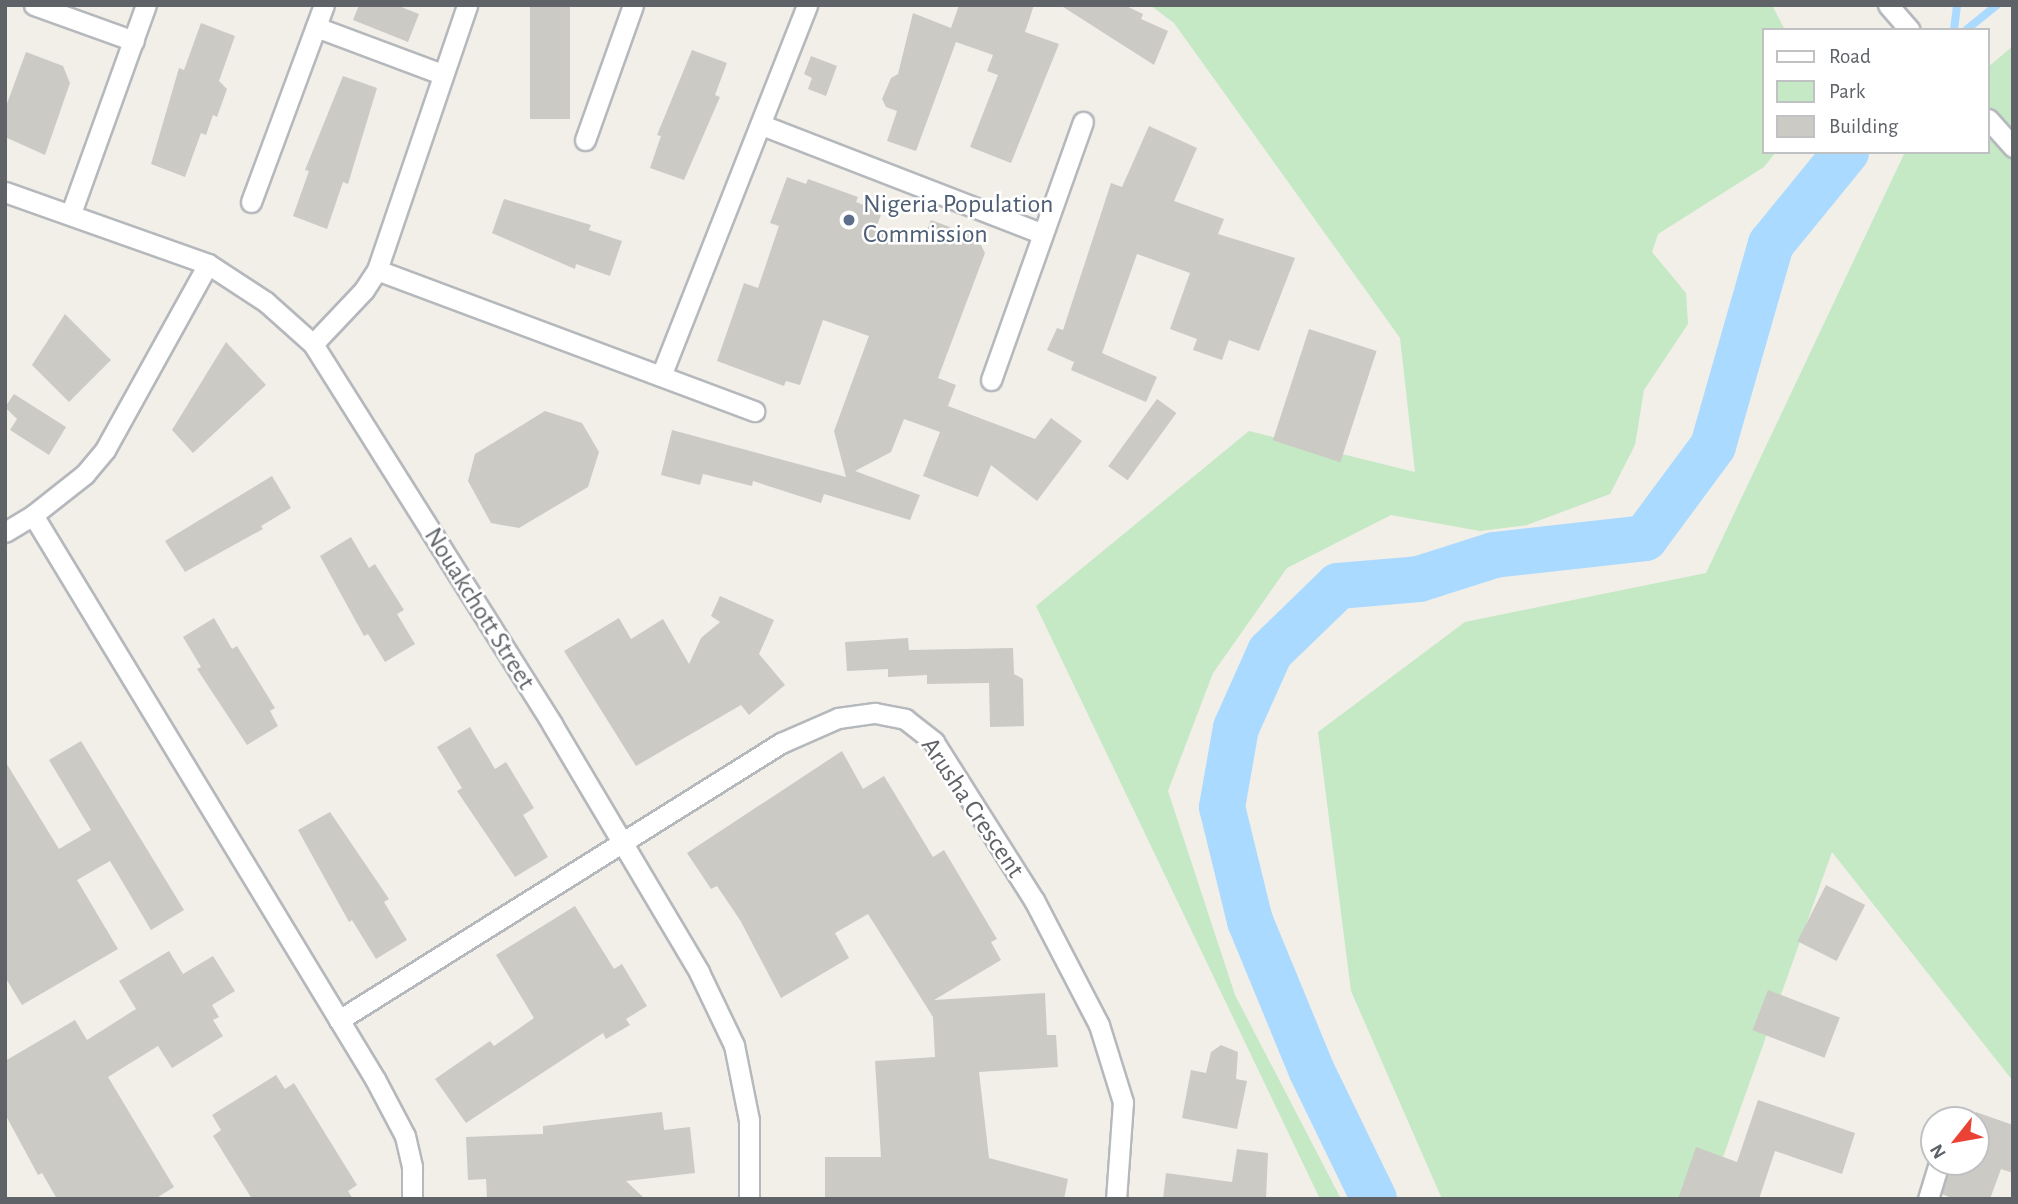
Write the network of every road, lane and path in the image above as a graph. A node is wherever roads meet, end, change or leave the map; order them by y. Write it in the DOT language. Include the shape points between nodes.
graph roads {
  1 [pos="34,5"];
  2 [pos="146,5"];
  3 [pos="324,5"];
  4 [pos="467,5"];
  5 [pos="633,5"];
  6 [pos="807,5"];
  7 [pos="1892,10"];
  8 [pos="316,27"];
  9 [pos="1908,28"];
  10 [pos="134,41"];
  11 [pos="442,74"];
  12 [pos="1990,121"];
  13 [pos="1083,122"];
  14 [pos="762,125"];
  15 [pos="585,140"];
  16 [pos="2013,147"];
  17 [pos="5,192"];
  18 [pos="251,202"];
  19 [pos="71,213"];
  20 [pos="1040,233"];
  21 [pos="208,264"];
  22 [pos="377,270"];
  23 [pos="313,344"];
  24 [pos="662,376"];
  25 [pos="991,380"];
  26 [pos="754,411"];
  27 [pos="33,515"];
  28 [pos="5,532"];
  29 [pos="622,843"];
  30 [pos="339,1020"];
  31 [pos="1935,1176"];
  32 [pos="412,1199"];
  33 [pos="749,1199"];
  34 [pos="1116,1199"];
  35 [pos="1928,1199"];
  1 -- 10 [label="street"];
  2 -- 10 [label="street"];
  3 -- 8 [label="street"];
  4 -- 11 [label="street"];
  5 -- 15 [label="street"];
  6 -- 14 [label="street"];
  7 -- 9 [label="street"];
  8 -- 11 [label="street"];
  8 -- 18 [label="street"];
  10 -- 19 [label="street"];
  11 -- 22 [label="street"];
  12 -- 16 [label="street"];
  13 -- 20 [label="street"];
  14 -- 20 [label="street"];
  14 -- 24 [label="street"];
  17 -- 19 [label="street, Nouakchott Street"];
  19 -- 21 [label="street, Nouakchott Street"];
  20 -- 25 [label="street"];
  21 -- 23 [label="street, Nouakchott Street" via="266,302"];
  21 -- 27 [label="street" via="106,450 85,474"];
  22 -- 23 [label="street"];
  22 -- 24 [label="street"];
  23 -- 29 [label="street, Nouakchott Street"];
  24 -- 26 [label="street"];
  27 -- 28 [label="street"];
  27 -- 30 [label="street"];
  29 -- 30 [label="street, Arusha Crescent"];
  29 -- 33 [label="street, Nouakchott Street" via="699,972 734,1045 749,1120"];
  29 -- 34 [label="street, Arusha Crescent" via="804,733 838,718 875,713 905,719 934,742 1034,900 1100,1025 1123,1102"];
  30 -- 32 [label="street" via="405,1136 412,1167"];
  31 -- 35 [label="street"];
}
